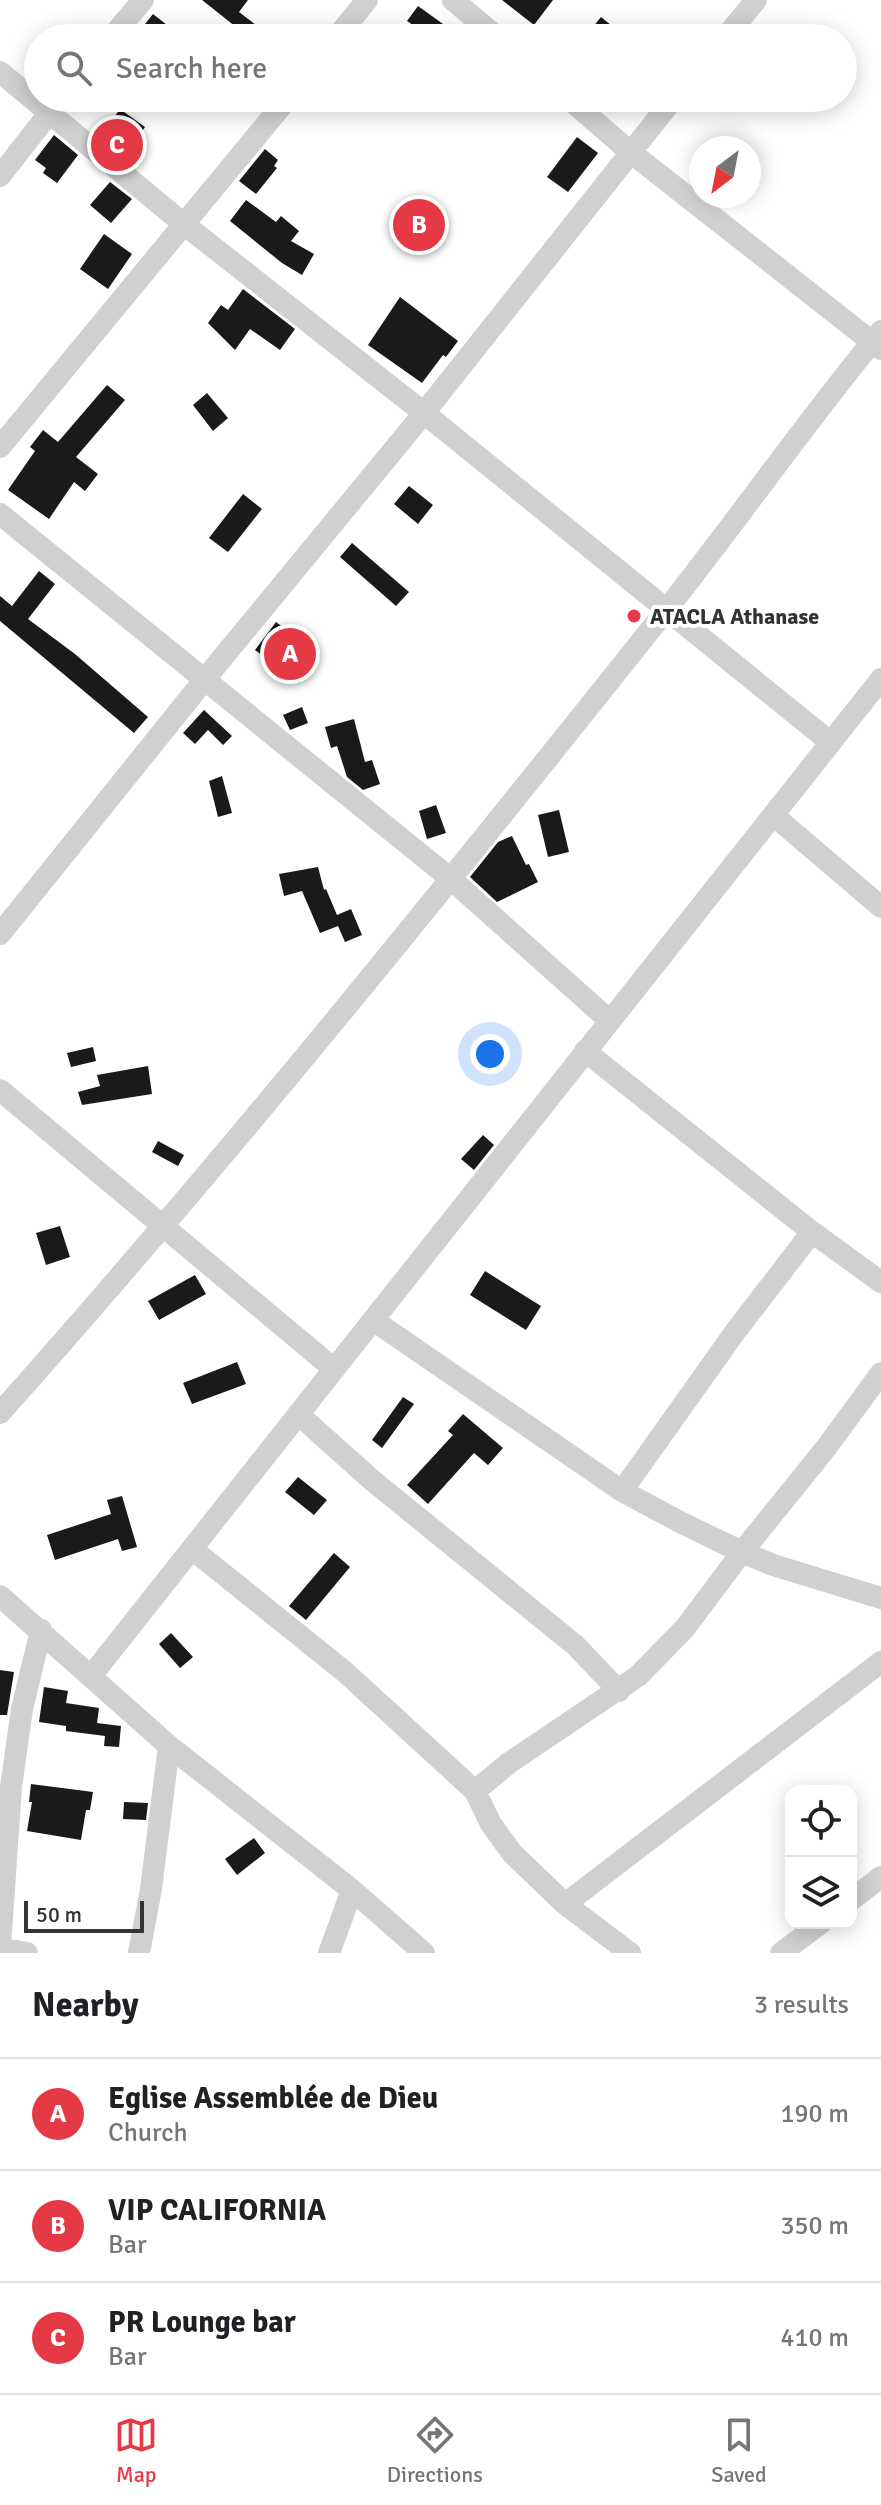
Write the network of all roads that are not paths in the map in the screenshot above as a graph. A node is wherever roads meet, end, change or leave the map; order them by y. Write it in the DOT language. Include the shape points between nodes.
graph roads {
  1 [pos="143,0"];
  2 [pos="367,0"];
  3 [pos="453,0"];
  4 [pos="756,0"];
  5 [pos="123,24"];
  6 [pos="347,24"];
  7 [pos="481,24"];
  8 [pos="736,24"];
  9 [pos="0,72"];
  10 [pos="24,87"];
  11 [pos="50,112"];
  12 [pos="62,112"];
  13 [pos="277,112"];
  14 [pos="584,112"];
  15 [pos="662,112"];
  16 [pos="629,151"];
  17 [pos="0,176"];
  18 [pos="185,225"];
  19 [pos="878,341"];
  20 [pos="424,413"];
  21 [pos="0,447"];
  22 [pos="0,514"];
  23 [pos="666,610"];
  24 [pos="205,679"];
  25 [pos="881,679"];
  26 [pos="830,742"];
  27 [pos="773,815"];
  28 [pos="451,879"];
  29 [pos="881,907"];
  30 [pos="0,934"];
  31 [pos="610,1021"];
  32 [pos="585,1051"];
  33 [pos="0,1090"];
  34 [pos="163,1225"];
  35 [pos="812,1232"];
  36 [pos="881,1282"];
  37 [pos="373,1320"];
  38 [pos="334,1369"];
  39 [pos="881,1373"];
  40 [pos="0,1413"];
  41 [pos="298,1414"];
  42 [pos="622,1491"];
  43 [pos="192,1549"];
  44 [pos="742,1552"];
  45 [pos="0,1596"];
  46 [pos="881,1598"];
  47 [pos="41,1630"];
  48 [pos="881,1662"];
  49 [pos="91,1676"];
  50 [pos="619,1691"];
  51 [pos="169,1746"];
  52 [pos="5,1786"];
  53 [pos="475,1791"];
  54 [pos="881,1877"];
  55 [pos="352,1890"];
  56 [pos="857,1895"];
  57 [pos="565,1904"];
  58 [pos="813,1929"];
  59 [pos="0,1948"];
  60 [pos="27,1953"];
  61 [pos="139,1953"];
  62 [pos="329,1953"];
  63 [pos="424,1953"];
  64 [pos="630,1953"];
  65 [pos="781,1953"];
  1 -- 5 [label="street"];
  2 -- 6 [label="street"];
  3 -- 7 [label="street"];
  4 -- 8 [label="street"];
  9 -- 10 [label="street"];
  11 -- 17 [label="street"];
  12 -- 18 [label="street"];
  13 -- 18 [label="street"];
  14 -- 16 [label="street"];
  15 -- 16 [label="street"];
  16 -- 19 [label="street"];
  16 -- 20 [label="street"];
  18 -- 20 [label="street"];
  18 -- 21 [label="street"];
  19 -- 23 [label="street"];
  20 -- 23 [label="street"];
  20 -- 24 [label="street"];
  22 -- 24 [label="street"];
  23 -- 26 [label="street"];
  23 -- 28 [label="street"];
  24 -- 28 [label="street"];
  24 -- 30 [label="street"];
  25 -- 26 [label="street"];
  26 -- 27 [label="street"];
  27 -- 29 [label="street"];
  27 -- 31 [label="street"];
  28 -- 31 [label="street"];
  28 -- 34 [label="street"];
  31 -- 32 [label="street"];
  32 -- 35 [label="street"];
  32 -- 37 [label="street"];
  33 -- 34 [label="street"];
  34 -- 38 [label="street"];
  34 -- 40 [label="street"];
  35 -- 36 [label="street"];
  35 -- 42 [label="street"];
  37 -- 38 [label="street"];
  37 -- 42 [label="street"];
  38 -- 41 [label="street"];
  39 -- 44 [label="street"];
  41 -- 43 [label="street"];
  41 -- 50 [label="street" via="575,1645"];
  42 -- 44 [label="street"];
  43 -- 49 [label="street"];
  43 -- 53 [label="street" via="345,1672"];
  44 -- 46 [label="street"];
  44 -- 50 [label="street" via="662,1654"];
  45 -- 47 [label="street"];
  47 -- 49 [label="street"];
  47 -- 52 [label="street"];
  48 -- 57 [label="street"];
  49 -- 51 [label="street"];
  50 -- 53 [label="street"];
  51 -- 55 [label="street"];
  51 -- 61 [label="street"];
  52 -- 59 [label="street" via="7,1870"];
  53 -- 57 [label="street" via="512,1853"];
  54 -- 56 [label="street"];
  55 -- 62 [label="street"];
  55 -- 63 [label="street"];
  57 -- 64 [label="street"];
  58 -- 65 [label="street"];
  59 -- 60 [label="street"];
}
